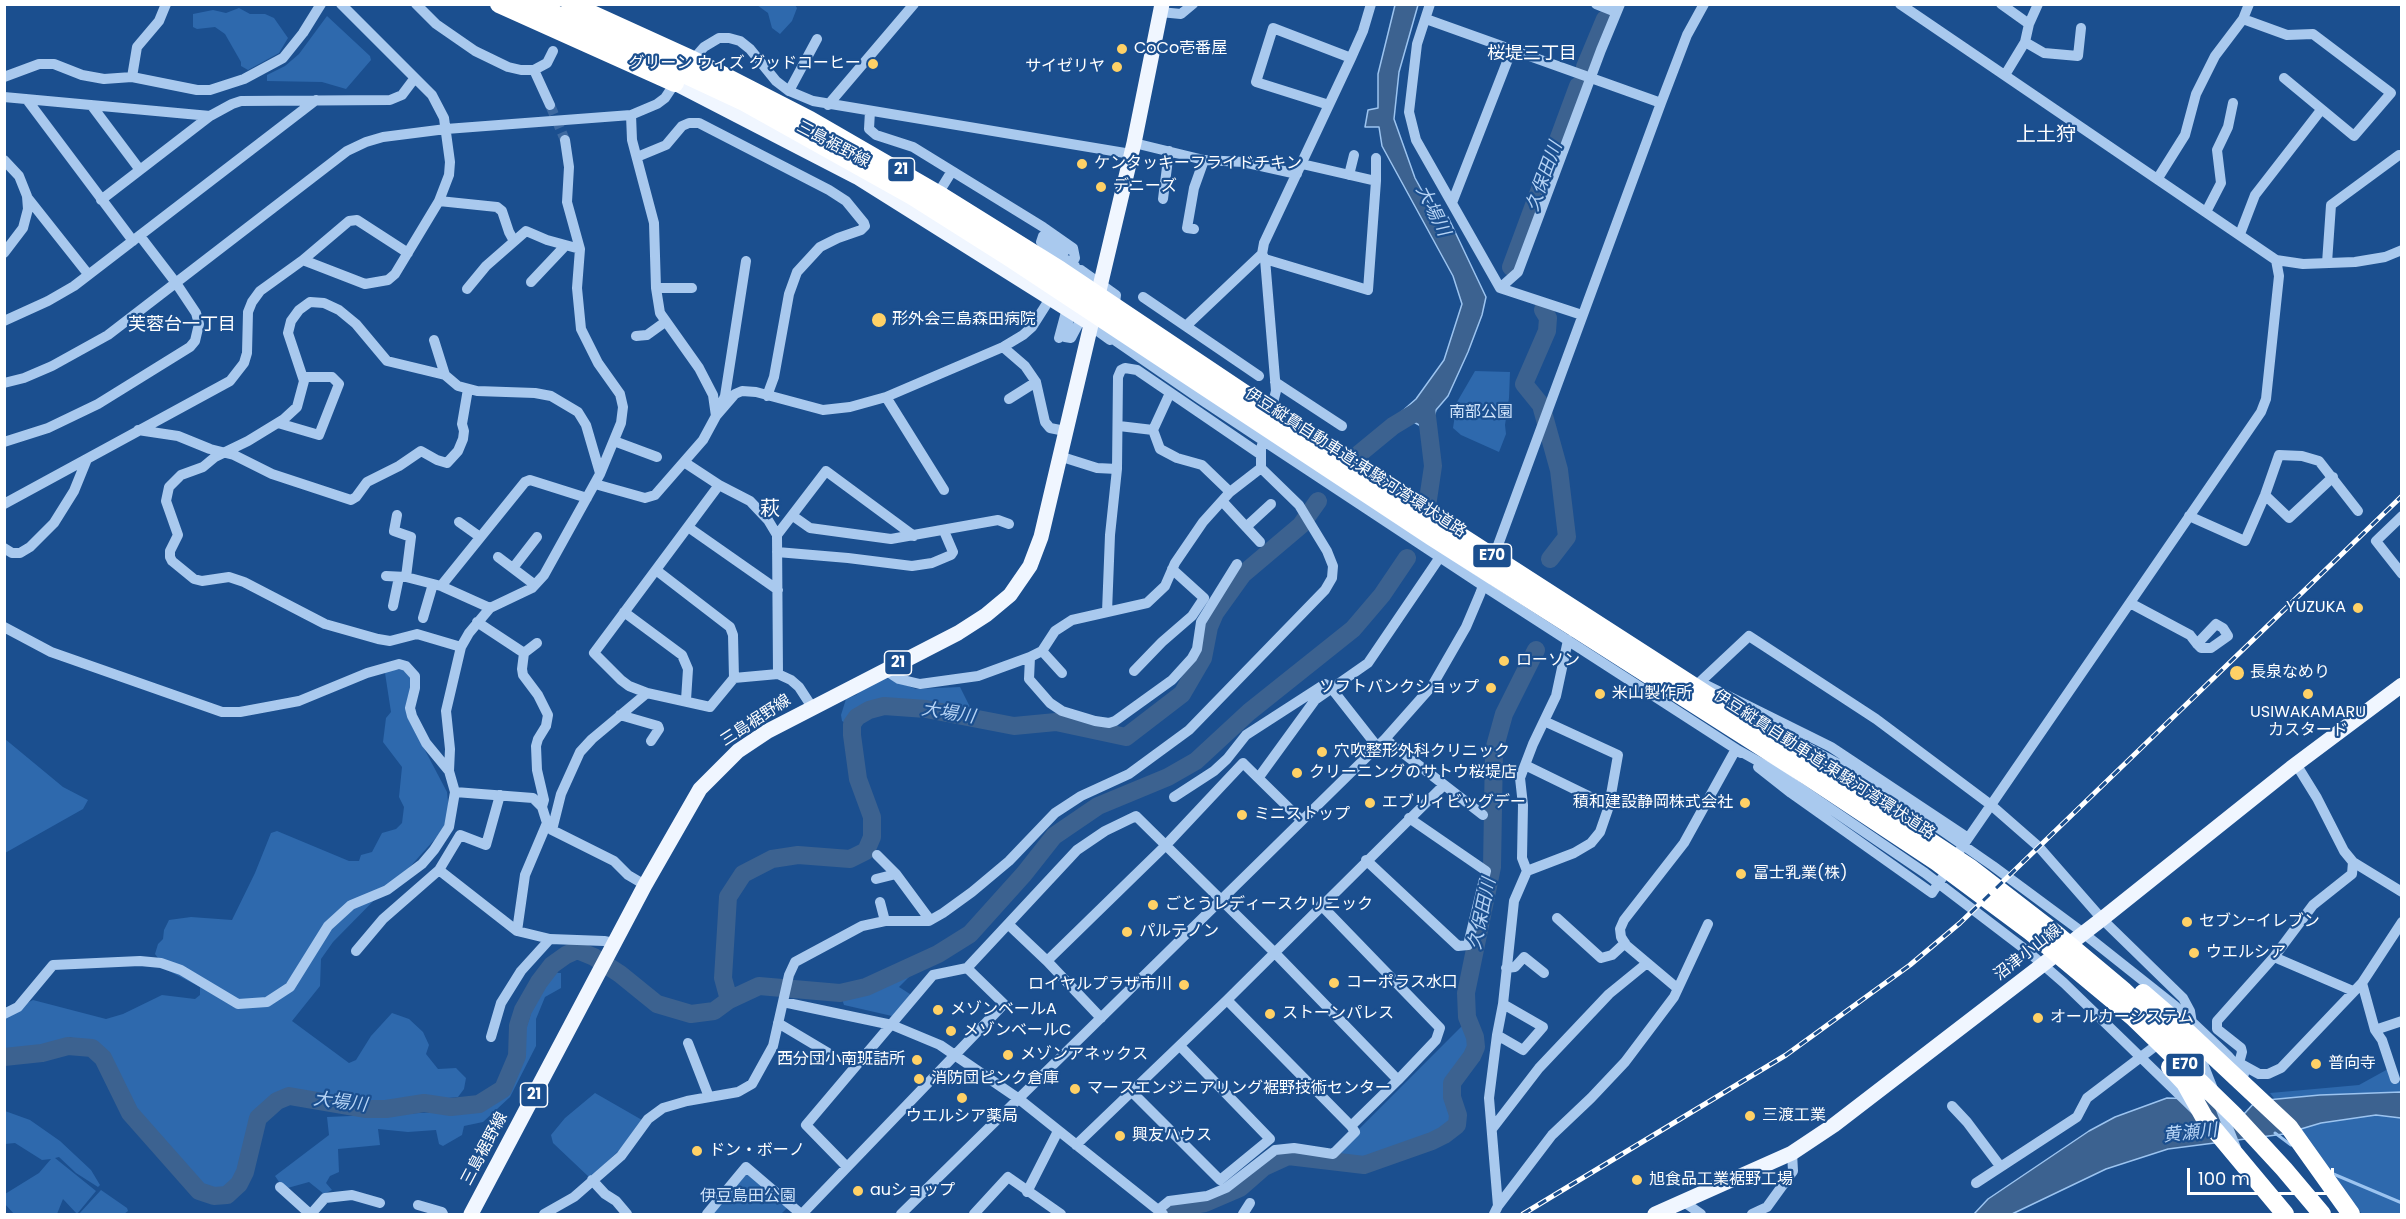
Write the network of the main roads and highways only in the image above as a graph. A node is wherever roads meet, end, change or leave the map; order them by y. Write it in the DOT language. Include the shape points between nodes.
graph roads {
  1 [pos="499,4"];
  2 [pos="534,4"];
  3 [pos="570,4"];
  4 [pos="580,4"];
  5 [pos="595,4"];
  6 [pos="1161,8"];
  7 [pos="694,58"];
  8 [pos="677,80"];
  9 [pos="1097,300"];
  10 [pos="1086,321"];
  11 [pos="2402,685"];
  12 [pos="1897,818"];
  13 [pos="2031,933"];
  14 [pos="471,1215"];
  15 [pos="1655,1215"];
  16 [pos="2285,1215"];
  17 [pos="2322,1215"];
  18 [pos="2334,1215"];
  19 [pos="2351,1215"];
  1 -- 8 [label="highway"];
  2 -- 13 [label="highway, 伊豆縦貫自動車道;東駿河湾環状道路 / E70" via="742,101 912,196 1422,531 1807,776 1937,862"];
  3 -- 12 [label="highway, 伊豆縦貫自動車道;東駿河湾環状道路 / E70" via="810,120 938,194"];
  4 -- 8 [label="highway"];
  5 -- 7 [label="highway"];
  6 -- 9 [label="main road, 三島裾野線 / 21"];
  7 -- 9 [label="main road, 三島裾野線 / 21" via="811,118 939,192"];
  8 -- 10 [label="main road, 三島裾野線 / 21" via="857,177"];
  9 -- 10 [label="main road, 三島裾野線 / 21"];
  10 -- 14 [label="main road, 三島裾野線 / 21" via="1065,431 1037,552 1030,566 998,607 958,633 754,739 713,774 690,804 645,885"];
  11 -- 15 [label="main road, 沼津小山線" via="1834,1125 1792,1153"];
  12 -- 18 [label="highway, 伊豆縦貫自動車道;東駿河湾環状道路 / E70" via="2004,894 2124,991 2282,1151"];
  12 -- 19 [label="highway" via="2004,888 2179,1024 2289,1127"];
  13 -- 16 [label="highway" via="2185,1083 2204,1117"];
  13 -- 17 [label="highway, 伊豆縦貫自動車道;東駿河湾環状道路 / E70" via="2133,1017 2186,1067 2284,1169"];
}
